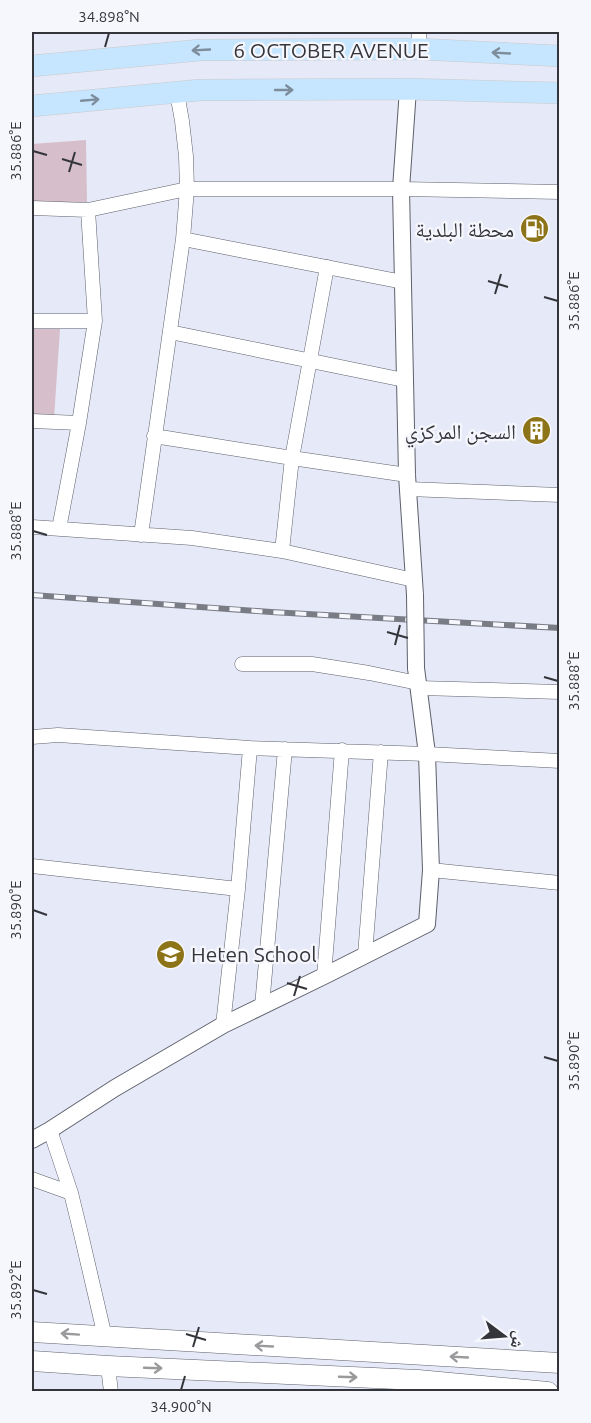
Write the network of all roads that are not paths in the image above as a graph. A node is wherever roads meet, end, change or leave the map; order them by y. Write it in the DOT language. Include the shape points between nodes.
graph roads {
  1 [pos="419,40"];
  2 [pos="560,56"];
  3 [pos="32,66"];
  4 [pos="408,89"];
  5 [pos="177,93"];
  6 [pos="560,93"];
  7 [pos="32,106"];
  8 [pos="187,189"];
  9 [pos="401,189"];
  10 [pos="560,192"];
  11 [pos="32,208"];
  12 [pos="88,210"];
  13 [pos="183,239"];
  14 [pos="327,267"];
  15 [pos="403,282"];
  16 [pos="32,321"];
  17 [pos="95,321"];
  18 [pos="170,332"];
  19 [pos="310,361"];
  20 [pos="404,380"];
  21 [pos="32,420"];
  22 [pos="79,423"];
  23 [pos="154,436"];
  24 [pos="292,458"];
  25 [pos="407,482"];
  26 [pos="560,495"];
  27 [pos="32,528"];
  28 [pos="59,529"];
  29 [pos="141,535"];
  30 [pos="282,551"];
  31 [pos="414,588"];
  32 [pos="242,664"];
  33 [pos="418,680"];
  34 [pos="560,692"];
  35 [pos="32,737"];
  36 [pos="250,748"];
  37 [pos="285,749"];
  38 [pos="342,750"];
  39 [pos="381,752"];
  40 [pos="427,754"];
  41 [pos="560,761"];
  42 [pos="32,866"];
  43 [pos="431,870"];
  44 [pos="560,883"];
  45 [pos="238,889"];
  46 [pos="365,955"];
  47 [pos="324,976"];
  48 [pos="262,1006"];
  49 [pos="223,1025"];
  50 [pos="50,1130"];
  51 [pos="32,1140"];
  52 [pos="32,1179"];
  53 [pos="70,1193"];
  54 [pos="32,1332"];
  55 [pos="105,1337"];
  56 [pos="32,1361"];
  57 [pos="560,1363"];
  58 [pos="108,1366"];
  59 [pos="419,1386"];
  60 [pos="542,1391"];
  61 [pos="111,1392"];
  2 -- 1 [label="main road, 6 OCTOBER AVENUE, one-way"];
  1 -- 3 [label="main road, 6 OCTOBER AVENUE, one-way" via="200,50"];
  5 -- 4 [label="main road, 6 OCTOBER AVENUE, one-way"];
  4 -- 6 [label="main road, 6 OCTOBER AVENUE"];
  4 -- 9 [label="street"];
  7 -- 5 [label="main road, 6 OCTOBER AVENUE, one-way"];
  5 -- 8 [label="street"];
  8 -- 9 [label="street"];
  8 -- 12 [label="street"];
  8 -- 13 [label="street"];
  9 -- 10 [label="street"];
  9 -- 15 [label="street"];
  11 -- 12 [label="street"];
  12 -- 17 [label="street"];
  13 -- 14 [label="street"];
  13 -- 18 [label="street"];
  14 -- 15 [label="street"];
  14 -- 19 [label="street"];
  15 -- 20 [label="street"];
  16 -- 17 [label="street"];
  17 -- 22 [label="street"];
  18 -- 19 [label="street"];
  18 -- 23 [label="street"];
  19 -- 20 [label="street"];
  19 -- 24 [label="street"];
  20 -- 25 [label="street"];
  21 -- 22 [label="street"];
  22 -- 28 [label="street"];
  23 -- 24 [label="street"];
  23 -- 29 [label="street"];
  24 -- 25 [label="street"];
  24 -- 30 [label="street"];
  25 -- 26 [label="street"];
  25 -- 31 [label="street"];
  27 -- 28 [label="street"];
  28 -- 29 [label="street"];
  29 -- 30 [label="street"];
  30 -- 31 [label="street"];
  31 -- 33 [label="street, bridge"];
  32 -- 33 [label="street" via="312,664"];
  33 -- 34 [label="street"];
  33 -- 40 [label="street"];
  35 -- 36 [label="street" via="58,735"];
  36 -- 37 [label="street"];
  36 -- 45 [label="street"];
  37 -- 38 [label="street"];
  37 -- 48 [label="street"];
  38 -- 39 [label="street"];
  38 -- 47 [label="street"];
  39 -- 40 [label="street"];
  39 -- 46 [label="street"];
  40 -- 41 [label="street"];
  40 -- 43 [label="street"];
  42 -- 45 [label="street"];
  43 -- 44 [label="street"];
  43 -- 46 [label="street" via="427,924"];
  45 -- 49 [label="street"];
  46 -- 47 [label="street"];
  47 -- 48 [label="street"];
  48 -- 49 [label="street"];
  49 -- 50 [label="street"];
  50 -- 51 [label="street"];
  50 -- 53 [label="street"];
  52 -- 53 [label="street"];
  53 -- 55 [label="street"];
  55 -- 54 [label="main road, one-way"];
  57 -- 55 [label="main road, one-way"];
  56 -- 58 [label="main road"];
  58 -- 59 [label="main road, one-way"];
  58 -- 61 [label="street"];
  59 -- 60 [label="main road"];
}
